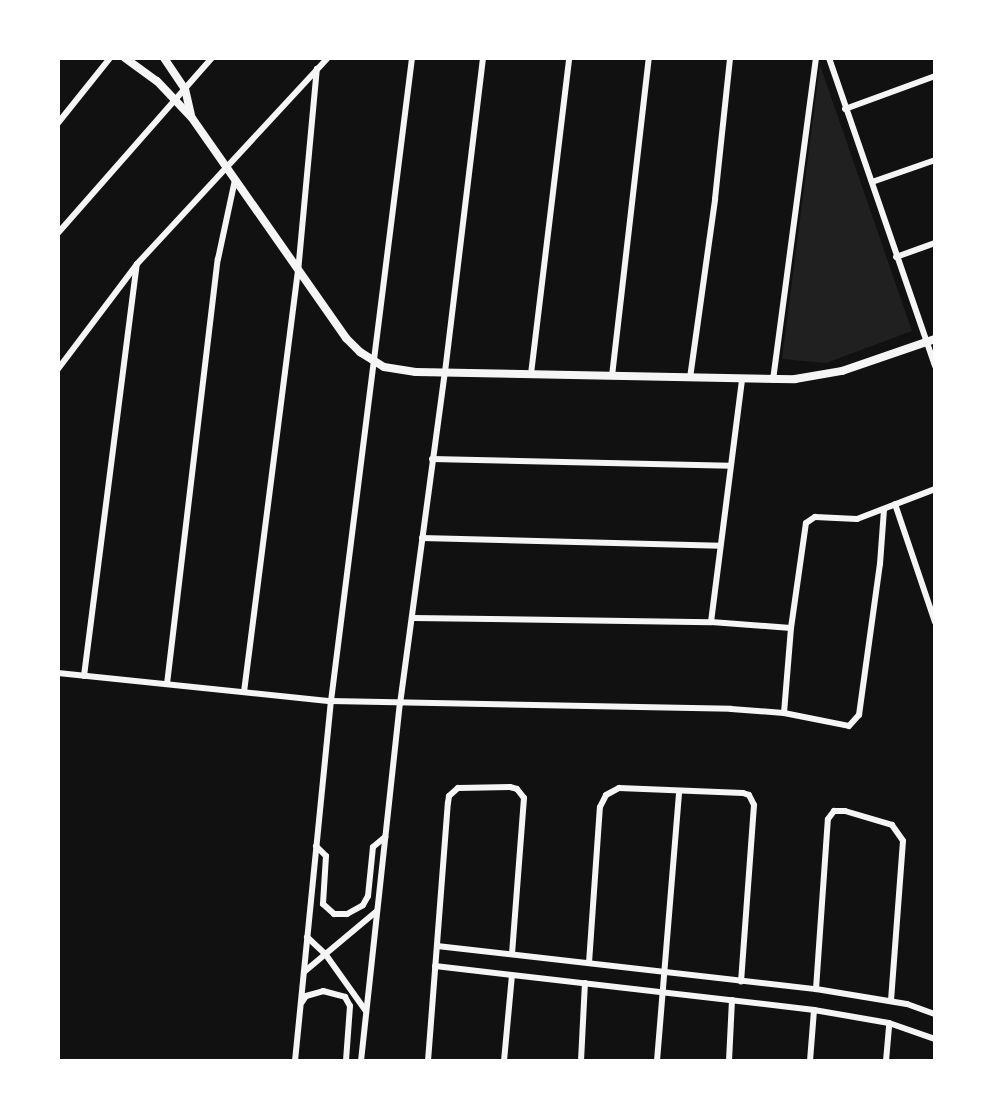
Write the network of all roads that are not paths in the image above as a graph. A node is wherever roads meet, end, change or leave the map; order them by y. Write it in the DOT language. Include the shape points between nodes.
graph roads {
  1 [pos="110,58"];
  2 [pos="125,58"];
  3 [pos="164,58"];
  4 [pos="212,58"];
  5 [pos="328,58"];
  6 [pos="412,58"];
  7 [pos="483,58"];
  8 [pos="569,58"];
  9 [pos="649,58"];
  10 [pos="730,58"];
  11 [pos="816,58"];
  12 [pos="829,58"];
  13 [pos="317,69"];
  14 [pos="935,76"];
  15 [pos="185,89"];
  16 [pos="176,99"];
  17 [pos="845,109"];
  18 [pos="192,117"];
  19 [pos="58,123"];
  20 [pos="935,160"];
  21 [pos="225,166"];
  22 [pos="235,180"];
  23 [pos="872,182"];
  24 [pos="58,233"];
  25 [pos="935,243"];
  26 [pos="896,257"];
  27 [pos="137,264"];
  28 [pos="299,272"];
  29 [pos="931,341"];
  30 [pos="373,362"];
  31 [pos="935,366"];
  32 [pos="58,369"];
  33 [pos="445,372"];
  34 [pos="531,374"];
  35 [pos="612,376"];
  36 [pos="690,378"];
  37 [pos="742,380"];
  38 [pos="773,380"];
  39 [pos="432,458"];
  40 [pos="730,466"];
  41 [pos="935,489"];
  42 [pos="895,504"];
  43 [pos="884,509"];
  44 [pos="422,538"];
  45 [pos="720,546"];
  46 [pos="413,618"];
  47 [pos="711,622"];
  48 [pos="935,622"];
  49 [pos="791,628"];
  50 [pos="58,673"];
  51 [pos="84,676"];
  52 [pos="167,684"];
  53 [pos="244,692"];
  54 [pos="331,701"];
  55 [pos="400,704"];
  56 [pos="784,713"];
  57 [pos="679,790"];
  58 [pos="385,836"];
  59 [pos="316,846"];
  60 [pos="377,911"];
  61 [pos="307,937"];
  62 [pos="436,946"];
  63 [pos="512,954"];
  64 [pos="326,955"];
  65 [pos="589,963"];
  66 [pos="435,966"];
  67 [pos="304,972"];
  68 [pos="664,973"];
  69 [pos="512,975"];
  70 [pos="741,982"];
  71 [pos="585,984"];
  72 [pos="816,989"];
  73 [pos="663,994"];
  74 [pos="732,1000"];
  75 [pos="891,1001"];
  76 [pos="300,1005"];
  77 [pos="814,1010"];
  78 [pos="366,1011"];
  79 [pos="935,1014"];
  80 [pos="890,1023"];
  81 [pos="935,1039"];
  82 [pos="295,1061"];
  83 [pos="346,1061"];
  84 [pos="361,1061"];
  85 [pos="428,1061"];
  86 [pos="504,1061"];
  87 [pos="581,1061"];
  88 [pos="657,1061"];
  89 [pos="729,1061"];
  90 [pos="810,1061"];
  91 [pos="886,1061"];
  1 -- 19 [label="street"];
  2 -- 16 [label="street"];
  3 -- 15 [label="street"];
  4 -- 15 [label="street"];
  5 -- 13 [label="street"];
  6 -- 30 [label="street"];
  7 -- 33 [label="street"];
  8 -- 34 [label="street"];
  9 -- 35 [label="street"];
  10 -- 36 [label="street"];
  11 -- 38 [label="street"];
  12 -- 17 [label="street"];
  13 -- 21 [label="street"];
  13 -- 28 [label="street"];
  14 -- 17 [label="street"];
  15 -- 16 [label="street"];
  15 -- 18 [label="street"];
  16 -- 18 [label="street"];
  16 -- 24 [label="street"];
  17 -- 23 [label="street"];
  18 -- 21 [label="street"];
  20 -- 23 [label="street"];
  21 -- 22 [label="street"];
  21 -- 27 [label="street"];
  22 -- 28 [label="street"];
  22 -- 52 [label="street" via="218,259"];
  23 -- 26 [label="street"];
  25 -- 26 [label="street"];
  26 -- 29 [label="street"];
  27 -- 32 [label="street"];
  27 -- 51 [label="street"];
  28 -- 30 [label="street" via="346,338"];
  28 -- 53 [label="street"];
  29 -- 31 [label="street"];
  29 -- 38 [label="street" via="819,377"];
  30 -- 33 [label="street" via="397,370"];
  30 -- 54 [label="street"];
  33 -- 34 [label="street"];
  33 -- 39 [label="street"];
  34 -- 35 [label="street"];
  35 -- 36 [label="street"];
  36 -- 37 [label="street"];
  37 -- 38 [label="street"];
  37 -- 40 [label="street"];
  39 -- 40 [label="street"];
  39 -- 44 [label="street"];
  40 -- 45 [label="street"];
  41 -- 42 [label="street"];
  42 -- 43 [label="street"];
  42 -- 48 [label="street"];
  43 -- 49 [label="street" via="858,519 815,517 806,523"];
  43 -- 56 [label="street" via="857,720 842,726"];
  44 -- 45 [label="street"];
  44 -- 46 [label="street"];
  45 -- 47 [label="street"];
  46 -- 47 [label="street"];
  46 -- 55 [label="street"];
  47 -- 49 [label="street"];
  49 -- 56 [label="street"];
  50 -- 51 [label="street"];
  51 -- 52 [label="street"];
  52 -- 53 [label="street"];
  53 -- 54 [label="street"];
  54 -- 55 [label="street"];
  54 -- 59 [label="street"];
  55 -- 56 [label="street"];
  55 -- 58 [label="street"];
  57 -- 65 [label="street" via="619,788 602,800"];
  57 -- 68 [label="street"];
  57 -- 70 [label="street" via="743,793 753,799"];
  58 -- 59 [label="street" via="373,847 368,896 363,905 347,914 334,914 323,904 326,856"];
  58 -- 60 [label="street"];
  59 -- 61 [label="street"];
  60 -- 64 [label="street"];
  60 -- 78 [label="street"];
  61 -- 64 [label="street"];
  61 -- 67 [label="street"];
  62 -- 63 [label="street"];
  62 -- 63 [label="street" via="449,796 464,786 510,787 521,793 525,807"];
  62 -- 66 [label="street"];
  63 -- 65 [label="street"];
  64 -- 67 [label="street"];
  64 -- 78 [label="street"];
  65 -- 68 [label="street"];
  66 -- 69 [label="street"];
  66 -- 85 [label="street"];
  67 -- 76 [label="street"];
  68 -- 70 [label="street"];
  68 -- 73 [label="street"];
  69 -- 71 [label="street"];
  69 -- 86 [label="street"];
  70 -- 72 [label="street"];
  71 -- 73 [label="street"];
  71 -- 87 [label="street"];
  72 -- 75 [label="street"];
  72 -- 75 [label="street" via="828,819 834,811 845,810 892,825 904,841"];
  73 -- 74 [label="street"];
  73 -- 88 [label="street"];
  74 -- 77 [label="street"];
  74 -- 89 [label="street"];
  75 -- 79 [label="street"];
  76 -- 82 [label="street"];
  76 -- 83 [label="street" via="314,992 345,997 350,1006"];
  77 -- 80 [label="street"];
  77 -- 90 [label="street"];
  78 -- 84 [label="street"];
  80 -- 81 [label="street"];
  80 -- 91 [label="street"];
}
